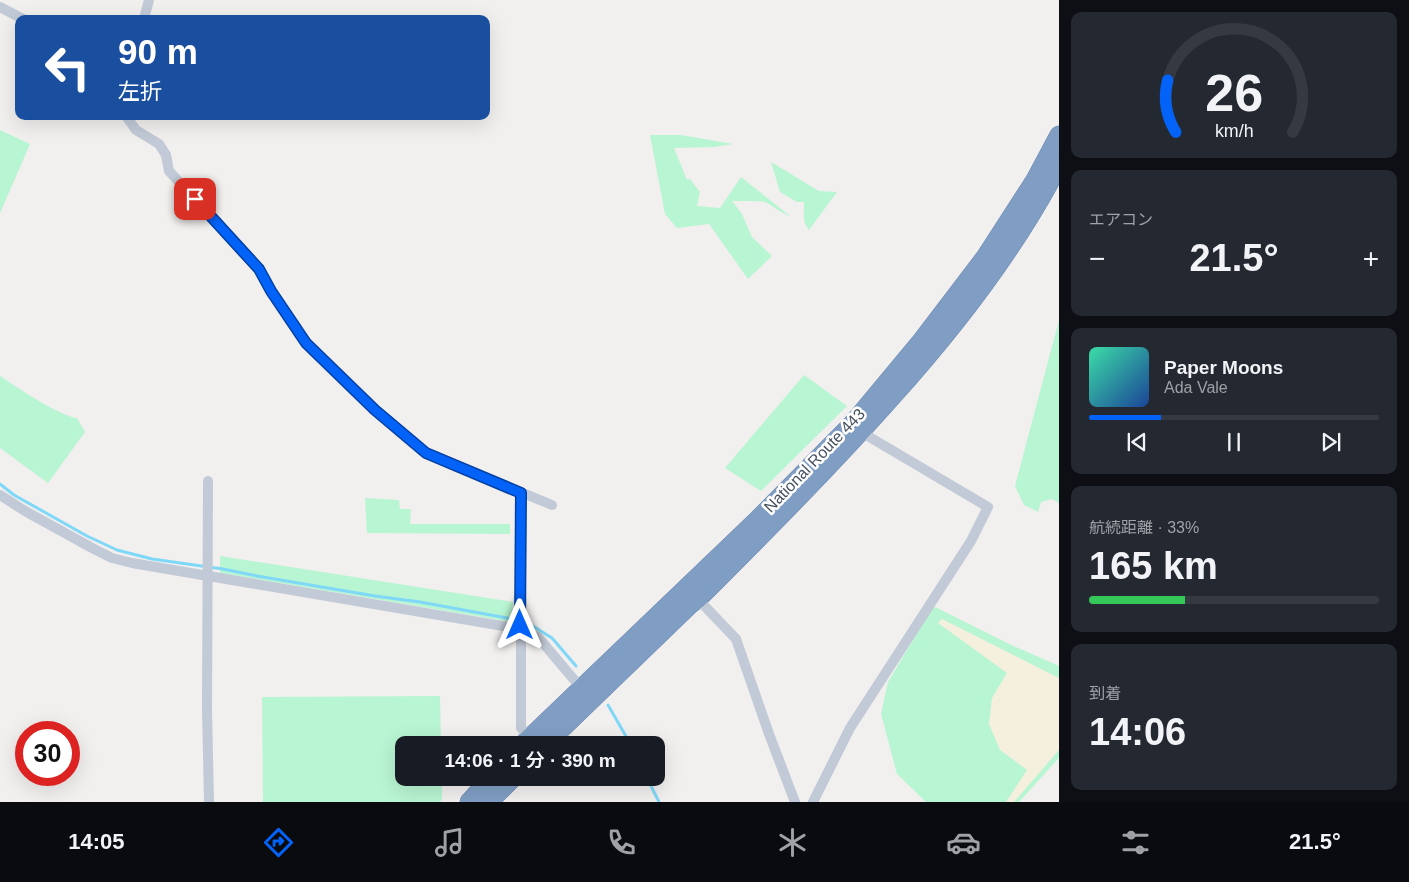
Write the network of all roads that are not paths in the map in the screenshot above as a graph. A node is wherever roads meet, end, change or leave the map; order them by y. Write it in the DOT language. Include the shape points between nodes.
graph roads {
  1 [pos="150,0"];
  2 [pos="0,7"];
  3 [pos="16,15"];
  4 [pos="145,15"];
  5 [pos="129,120"];
  6 [pos="1059,135"];
  7 [pos="1059,165"];
  8 [pos="857,428"];
  9 [pos="208,481"];
  10 [pos="521,493"];
  11 [pos="0,495"];
  12 [pos="552,505"];
  13 [pos="209,569"];
  14 [pos="692,593"];
  15 [pos="520,623"];
  16 [pos="581,688"];
  17 [pos="527,736"];
  18 [pos="537,736"];
  19 [pos="539,736"];
  20 [pos="484,786"];
  21 [pos="505,786"];
  22 [pos="209,802"];
  23 [pos="470,802"];
  24 [pos="489,802"];
  25 [pos="795,802"];
  26 [pos="813,802"];
  1 -- 4 [label="street"];
  2 -- 3 [label="street"];
  5 -- 10 [label="street" via="136,130 159,144 166,155 169,171 259,269 306,343 375,410 426,453"];
  6 -- 8 [label="highway, National Route 443" via="1035,180 986,256"];
  7 -- 8 [label="highway, National Route 443" via="1000,264 933,351"];
  8 -- 14 [label="highway, National Route 443" via="759,518"];
  8 -- 26 [label="street" via="988,507 971,541 850,728"];
  9 -- 13 [label="street"];
  10 -- 12 [label="street"];
  10 -- 15 [label="street"];
  11 -- 13 [label="street" via="112,558 132,563"];
  13 -- 15 [label="street"];
  13 -- 22 [label="street"];
  14 -- 16 [label="highway, National Route 443"];
  14 -- 19 [label="highway, National Route 443" via="691,604"];
  14 -- 25 [label="street" via="736,639"];
  15 -- 16 [label="street" via="538,637"];
  15 -- 17 [label="street" via="520,728"];
  16 -- 18 [label="highway, National Route 443"];
  20 -- 23 [label="highway"];
  21 -- 24 [label="highway"];
}
